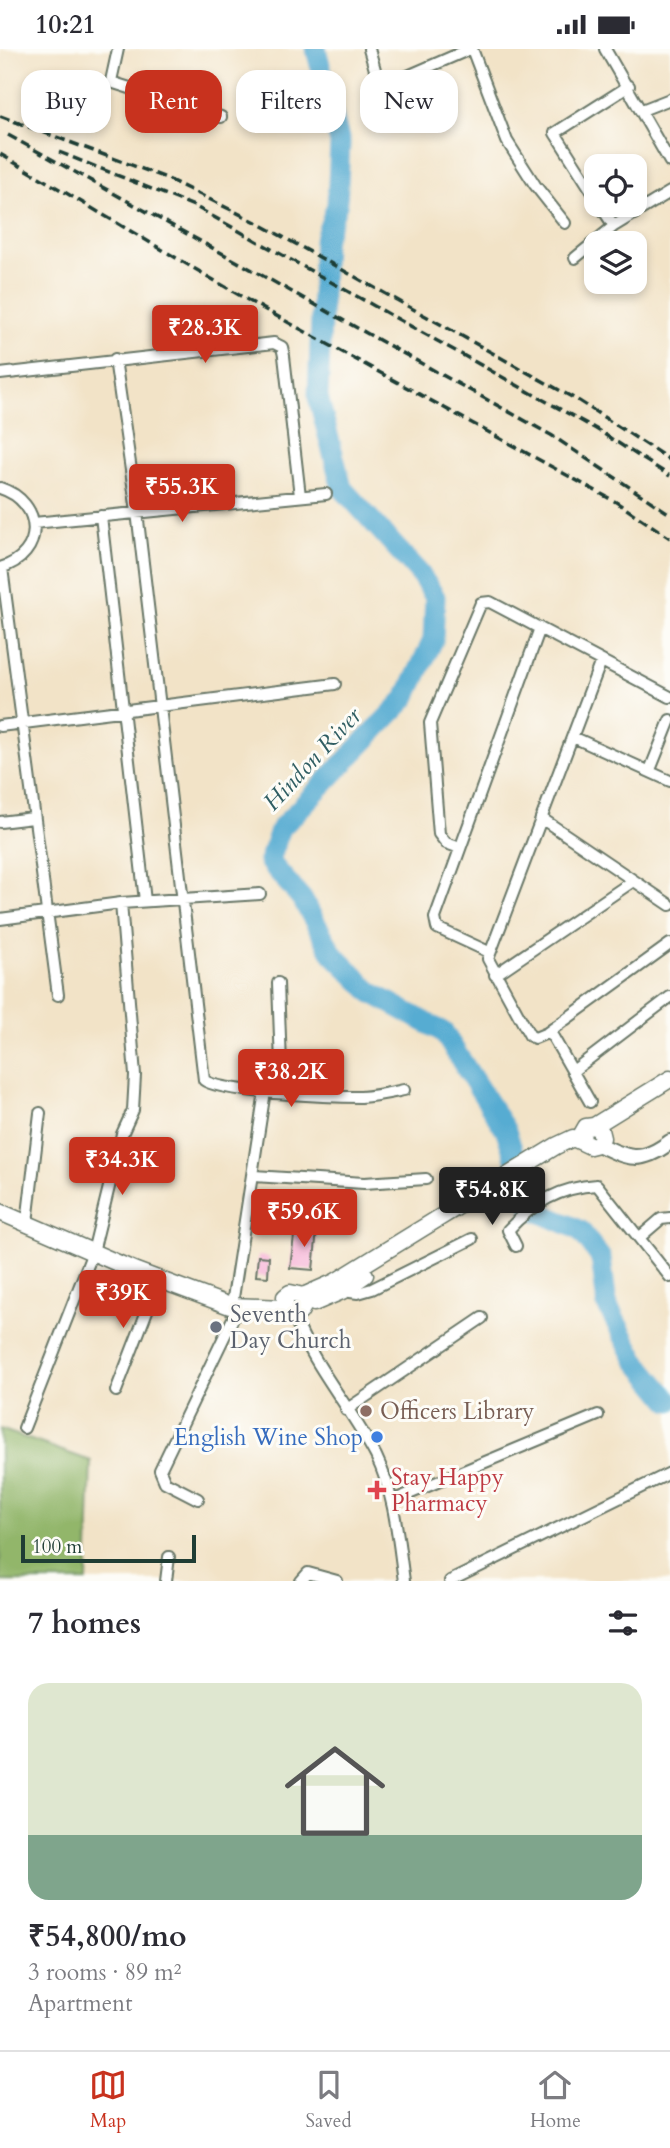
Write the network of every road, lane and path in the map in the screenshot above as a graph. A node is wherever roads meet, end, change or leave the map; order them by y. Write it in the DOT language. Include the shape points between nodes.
graph roads {
  1 [pos="118,49"];
  2 [pos="369,49"];
  3 [pos="471,49"];
  4 [pos="605,49"];
  5 [pos="125,86"];
  6 [pos="629,86"];
  7 [pos="670,99"];
  8 [pos="642,110"];
  9 [pos="670,162"];
  10 [pos="584,178"];
  11 [pos="670,192"];
  12 [pos="608,217"];
  13 [pos="565,223"];
  14 [pos="614,226"];
  15 [pos="575,258"];
  16 [pos="115,359"];
  17 [pos="0,374"];
  18 [pos="0,488"];
  19 [pos="326,494"];
  20 [pos="300,496"];
  21 [pos="137,512"];
  22 [pos="101,516"];
  23 [pos="34,523"];
  24 [pos="1,568"];
  25 [pos="540,628"];
  26 [pos="601,661"];
  27 [pos="335,684"];
  28 [pos="670,697"];
  29 [pos="159,708"];
  30 [pos="122,712"];
  31 [pos="670,720"];
  32 [pos="20,723"];
  33 [pos="0,726"];
  34 [pos="573,737"];
  35 [pos="650,770"];
  36 [pos="670,781"];
  37 [pos="33,818"];
  38 [pos="541,818"];
  39 [pos="0,823"];
  40 [pos="460,848"];
  41 [pos="633,881"];
  42 [pos="260,894"];
  43 [pos="182,897"];
  44 [pos="145,901"];
  45 [pos="121,903"];
  46 [pos="670,905"];
  47 [pos="45,913"];
  48 [pos="0,919"];
  49 [pos="670,944"];
  50 [pos="489,952"];
  51 [pos="495,975"];
  52 [pos="278,983"];
  53 [pos="58,995"];
  54 [pos="670,997"];
  55 [pos="547,1033"];
  56 [pos="573,1071"];
  57 [pos="670,1079"];
  58 [pos="404,1090"];
  59 [pos="265,1091"];
  60 [pos="282,1092"];
  61 [pos="590,1102"];
  62 [pos="40,1113"];
  63 [pos="670,1142"];
  64 [pos="590,1143"];
  65 [pos="254,1176"];
  66 [pos="426,1179"];
  67 [pos="0,1212"];
  68 [pos="670,1218"];
  69 [pos="27,1223"];
  70 [pos="412,1235"];
  71 [pos="640,1237"];
  72 [pos="472,1238"];
  73 [pos="516,1246"];
  74 [pos="93,1252"];
  75 [pos="666,1263"];
  76 [pos="670,1277"];
  77 [pos="159,1280"];
  78 [pos="342,1291"];
  79 [pos="235,1303"];
  80 [pos="294,1304"];
  81 [pos="482,1318"];
  82 [pos="117,1391"];
  83 [pos="346,1410"];
  84 [pos="598,1415"];
  85 [pos="24,1428"];
  86 [pos="670,1473"];
  87 [pos="198,1499"];
  88 [pos="392,1501"];
  89 [pos="169,1557"];
  90 [pos="166,1581"];
  91 [pos="302,1581"];
  92 [pos="337,1581"];
  93 [pos="404,1581"];
  94 [pos="450,1581"];
  1 -- 5 [label="street" via="111,81"];
  2 -- 3 [label="street" via="379,80 387,85"];
  3 -- 13 [label="street" via="507,141"];
  4 -- 6 [label="street"];
  6 -- 8 [label="street"];
  6 -- 10 [label="street" via="555,132"];
  7 -- 8 [label="street"];
  8 -- 9 [label="street"];
  11 -- 14 [label="street"];
  12 -- 14 [label="street"];
  14 -- 15 [label="street"];
  16 -- 17 [label="street"];
  16 -- 20 [label="street" via="263,342 282,347"];
  16 -- 21 [label="street"];
  18 -- 23 [label="street" via="23,500"];
  19 -- 20 [label="street"];
  20 -- 21 [label="street"];
  21 -- 22 [label="street"];
  21 -- 29 [label="street"];
  22 -- 23 [label="street"];
  22 -- 30 [label="street"];
  23 -- 24 [label="street" via="23,556"];
  24 -- 32 [label="street"];
  25 -- 26 [label="street"];
  25 -- 40 [label="street"];
  25 -- 40 [label="street" via="490,602 481,603 432,713 429,736 439,834 446,843"];
  26 -- 28 [label="street"];
  26 -- 34 [label="street"];
  27 -- 29 [label="street"];
  29 -- 30 [label="street"];
  29 -- 43 [label="street"];
  30 -- 32 [label="street"];
  30 -- 44 [label="street"];
  31 -- 35 [label="street"];
  32 -- 33 [label="street"];
  32 -- 37 [label="street"];
  34 -- 35 [label="street"];
  34 -- 38 [label="street"];
  35 -- 36 [label="street"];
  37 -- 39 [label="street"];
  37 -- 47 [label="street"];
  38 -- 41 [label="street"];
  38 -- 50 [label="street"];
  40 -- 50 [label="street" via="435,924"];
  41 -- 46 [label="street"];
  41 -- 51 [label="street"];
  42 -- 43 [label="street"];
  43 -- 44 [label="street"];
  43 -- 59 [label="street" via="204,1080"];
  44 -- 45 [label="street"];
  45 -- 47 [label="street"];
  45 -- 74 [label="street" via="135,1092"];
  47 -- 48 [label="street"];
  47 -- 53 [label="street"];
  49 -- 55 [label="street"];
  50 -- 51 [label="street"];
  51 -- 55 [label="street" via="530,1036"];
  52 -- 60 [label="street"];
  54 -- 56 [label="street"];
  55 -- 56 [label="street"];
  56 -- 61 [label="street"];
  57 -- 64 [label="highway" via="583,1130"];
  58 -- 60 [label="street" via="362,1097"];
  59 -- 60 [label="street"];
  59 -- 65 [label="street"];
  62 -- 69 [label="street"];
  63 -- 64 [label="main road" via="640,1159"];
  64 -- 70 [label="highway" via="573,1139 556,1146"];
  65 -- 66 [label="street" via="364,1183"];
  65 -- 79 [label="street"];
  67 -- 69 [label="highway"];
  68 -- 71 [label="street" via="661,1219"];
  69 -- 74 [label="highway"];
  70 -- 78 [label="highway"];
  70 -- 80 [label="highway"];
  71 -- 73 [label="street" via="597,1185 570,1187 522,1216 508,1230"];
  71 -- 75 [label="street"];
  72 -- 78 [label="street" via="372,1289"];
  74 -- 77 [label="highway"];
  74 -- 85 [label="street"];
  75 -- 76 [label="street"];
  77 -- 79 [label="highway"];
  77 -- 82 [label="street"];
  78 -- 80 [label="highway"];
  79 -- 80 [label="highway"];
  79 -- 87 [label="street" via="160,1470 165,1482"];
  80 -- 83 [label="street" via="315,1363"];
  81 -- 83 [label="street"];
  83 -- 88 [label="street" via="376,1457"];
  84 -- 88 [label="street"];
  86 -- 94 [label="street"];
  88 -- 93 [label="street"];
  89 -- 90 [label="street"];
  91 -- 92 [label="street" via="304,1575 313,1573"];
}
